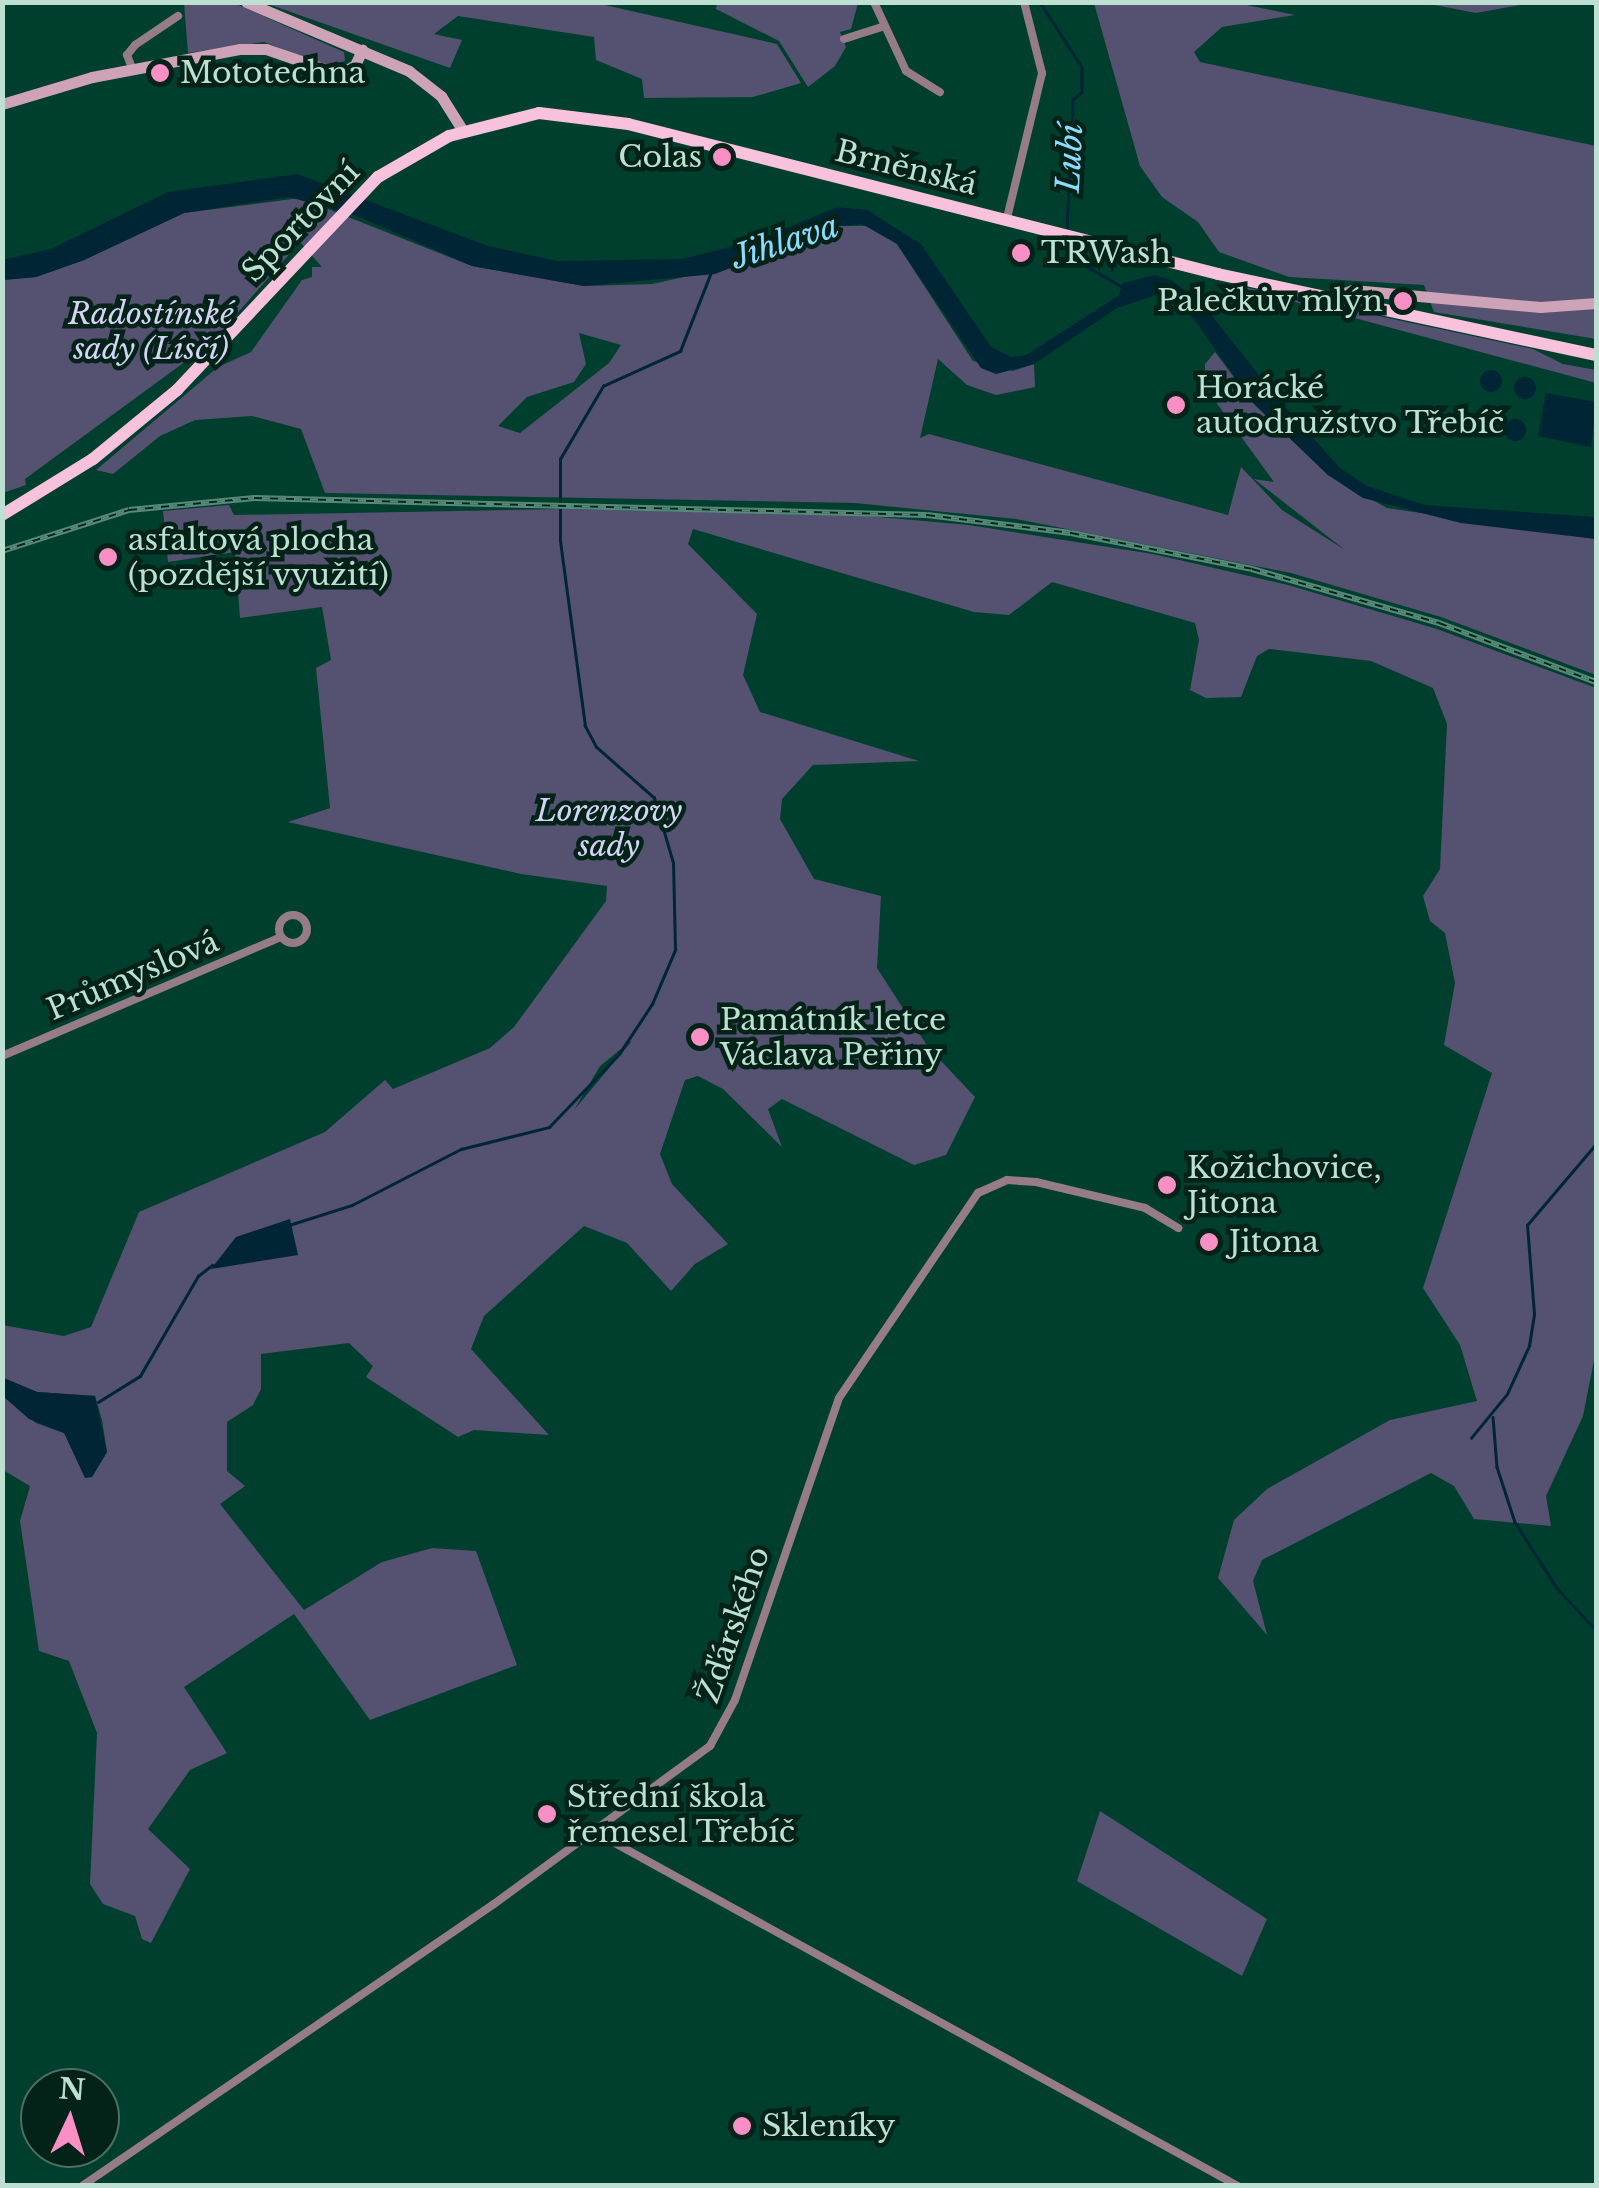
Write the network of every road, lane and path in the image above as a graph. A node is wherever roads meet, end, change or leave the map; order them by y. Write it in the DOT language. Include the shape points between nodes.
graph roads {
  1 [pos="246,2"];
  2 [pos="874,2"];
  3 [pos="1024,2"];
  4 [pos="178,16"];
  5 [pos="885,26"];
  6 [pos="844,39"];
  7 [pos="362,50"];
  8 [pos="132,68"];
  9 [pos="935,75"];
  10 [pos="928,87"];
  11 [pos="940,92"];
  12 [pos="2,104"];
  13 [pos="460,125"];
  14 [pos="1007,218"];
  15 [pos="1328,299"];
  16 [pos="1596,303"];
  17 [pos="1596,355"];
  18 [pos="2,515"];
  19 [pos="281,937"];
  20 [pos="2,1056"];
  21 [pos="1178,1228"];
  22 [pos="593,1831"];
  23 [pos="82,2186"];
  24 [pos="1238,2186"];
  1 -- 7 [label="street"];
  2 -- 5 [label="street"];
  3 -- 14 [label="street" via="1042,73"];
  4 -- 8 [label="street" via="134,44 127,55"];
  5 -- 6 [label="street"];
  5 -- 10 [label="street" via="896,57"];
  7 -- 8 [label="street" via="356,65 339,74 258,48"];
  7 -- 13 [label="street" via="417,76"];
  8 -- 12 [label="street"];
  9 -- 10 [label="street"];
  10 -- 11 [label="street"];
  13 -- 14 [label="main road, Brněnská" via="539,113 581,116"];
  13 -- 18 [label="main road, Sportovní" via="378,177 177,390 93,459"];
  14 -- 15 [label="main road, Brněnská"];
  15 -- 16 [label="street" via="1360,290 1540,307"];
  15 -- 17 [label="main road, Brněnská"];
  19 -- 20 [label="street, Průmyslová"];
  21 -- 22 [label="street, Žďárského" via="1145,1208 1017,1179 992,1184 966,1205 879,1348 838,1398 720,1732 697,1758"];
  22 -- 23 [label="street, Žďárského"];
  22 -- 24 [label="street"];
}
